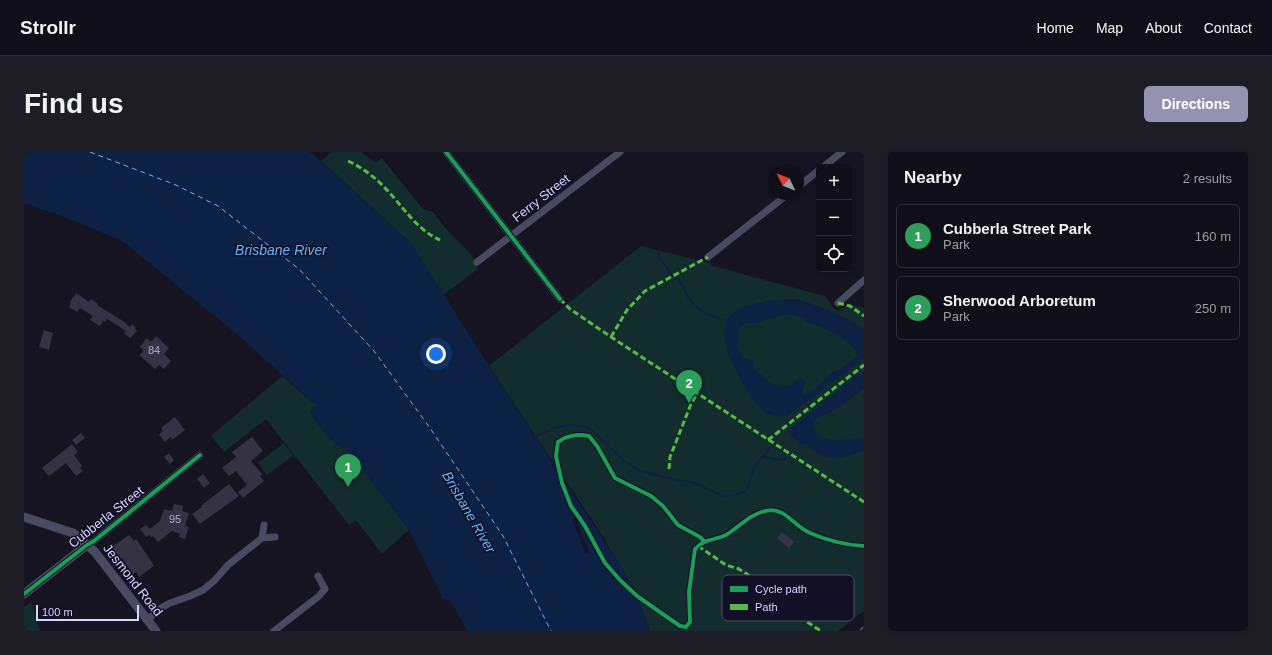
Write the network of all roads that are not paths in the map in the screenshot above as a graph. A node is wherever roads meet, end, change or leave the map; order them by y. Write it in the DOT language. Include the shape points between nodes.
graph roads {
  1 [pos="446,152"];
  2 [pos="620,152"];
  3 [pos="842,152"];
  4 [pos="827,164"];
  5 [pos="816,172"];
  6 [pos="804,182"];
  7 [pos="780,200"];
  8 [pos="512,236"];
  9 [pos="708,257"];
  10 [pos="477,262"];
  11 [pos="864,280"];
  12 [pos="560,299"];
  13 [pos="838,303"];
  14 [pos="200,455"];
  15 [pos="24,517"];
  16 [pos="264,525"];
  17 [pos="262,538"];
  18 [pos="275,538"];
  19 [pos="87,545"];
  20 [pos="318,576"];
  21 [pos="24,594"];
  22 [pos="147,620"];
  23 [pos="156,631"];
  24 [pos="274,631"];
  1 -- 8 [label="street"];
  2 -- 8 [label="street, Ferry Street"];
  3 -- 4 [label="street"];
  5 -- 6 [label="street"];
  7 -- 9 [label="street"];
  8 -- 10 [label="street, Ferry Street"];
  8 -- 12 [label="street"];
  11 -- 13 [label="street"];
  14 -- 19 [label="street, Cubberla Street"];
  15 -- 19 [label="street, Jesmond Road" via="73,533"];
  16 -- 17 [label="street"];
  17 -- 18 [label="street"];
  17 -- 22 [label="street" via="228,565 203,590 161,608"];
  19 -- 21 [label="street, Cubberla Street"];
  19 -- 22 [label="street, Jesmond Road"];
  20 -- 24 [label="street" via="325,589"];
  22 -- 23 [label="street, Jesmond Road"];
}
